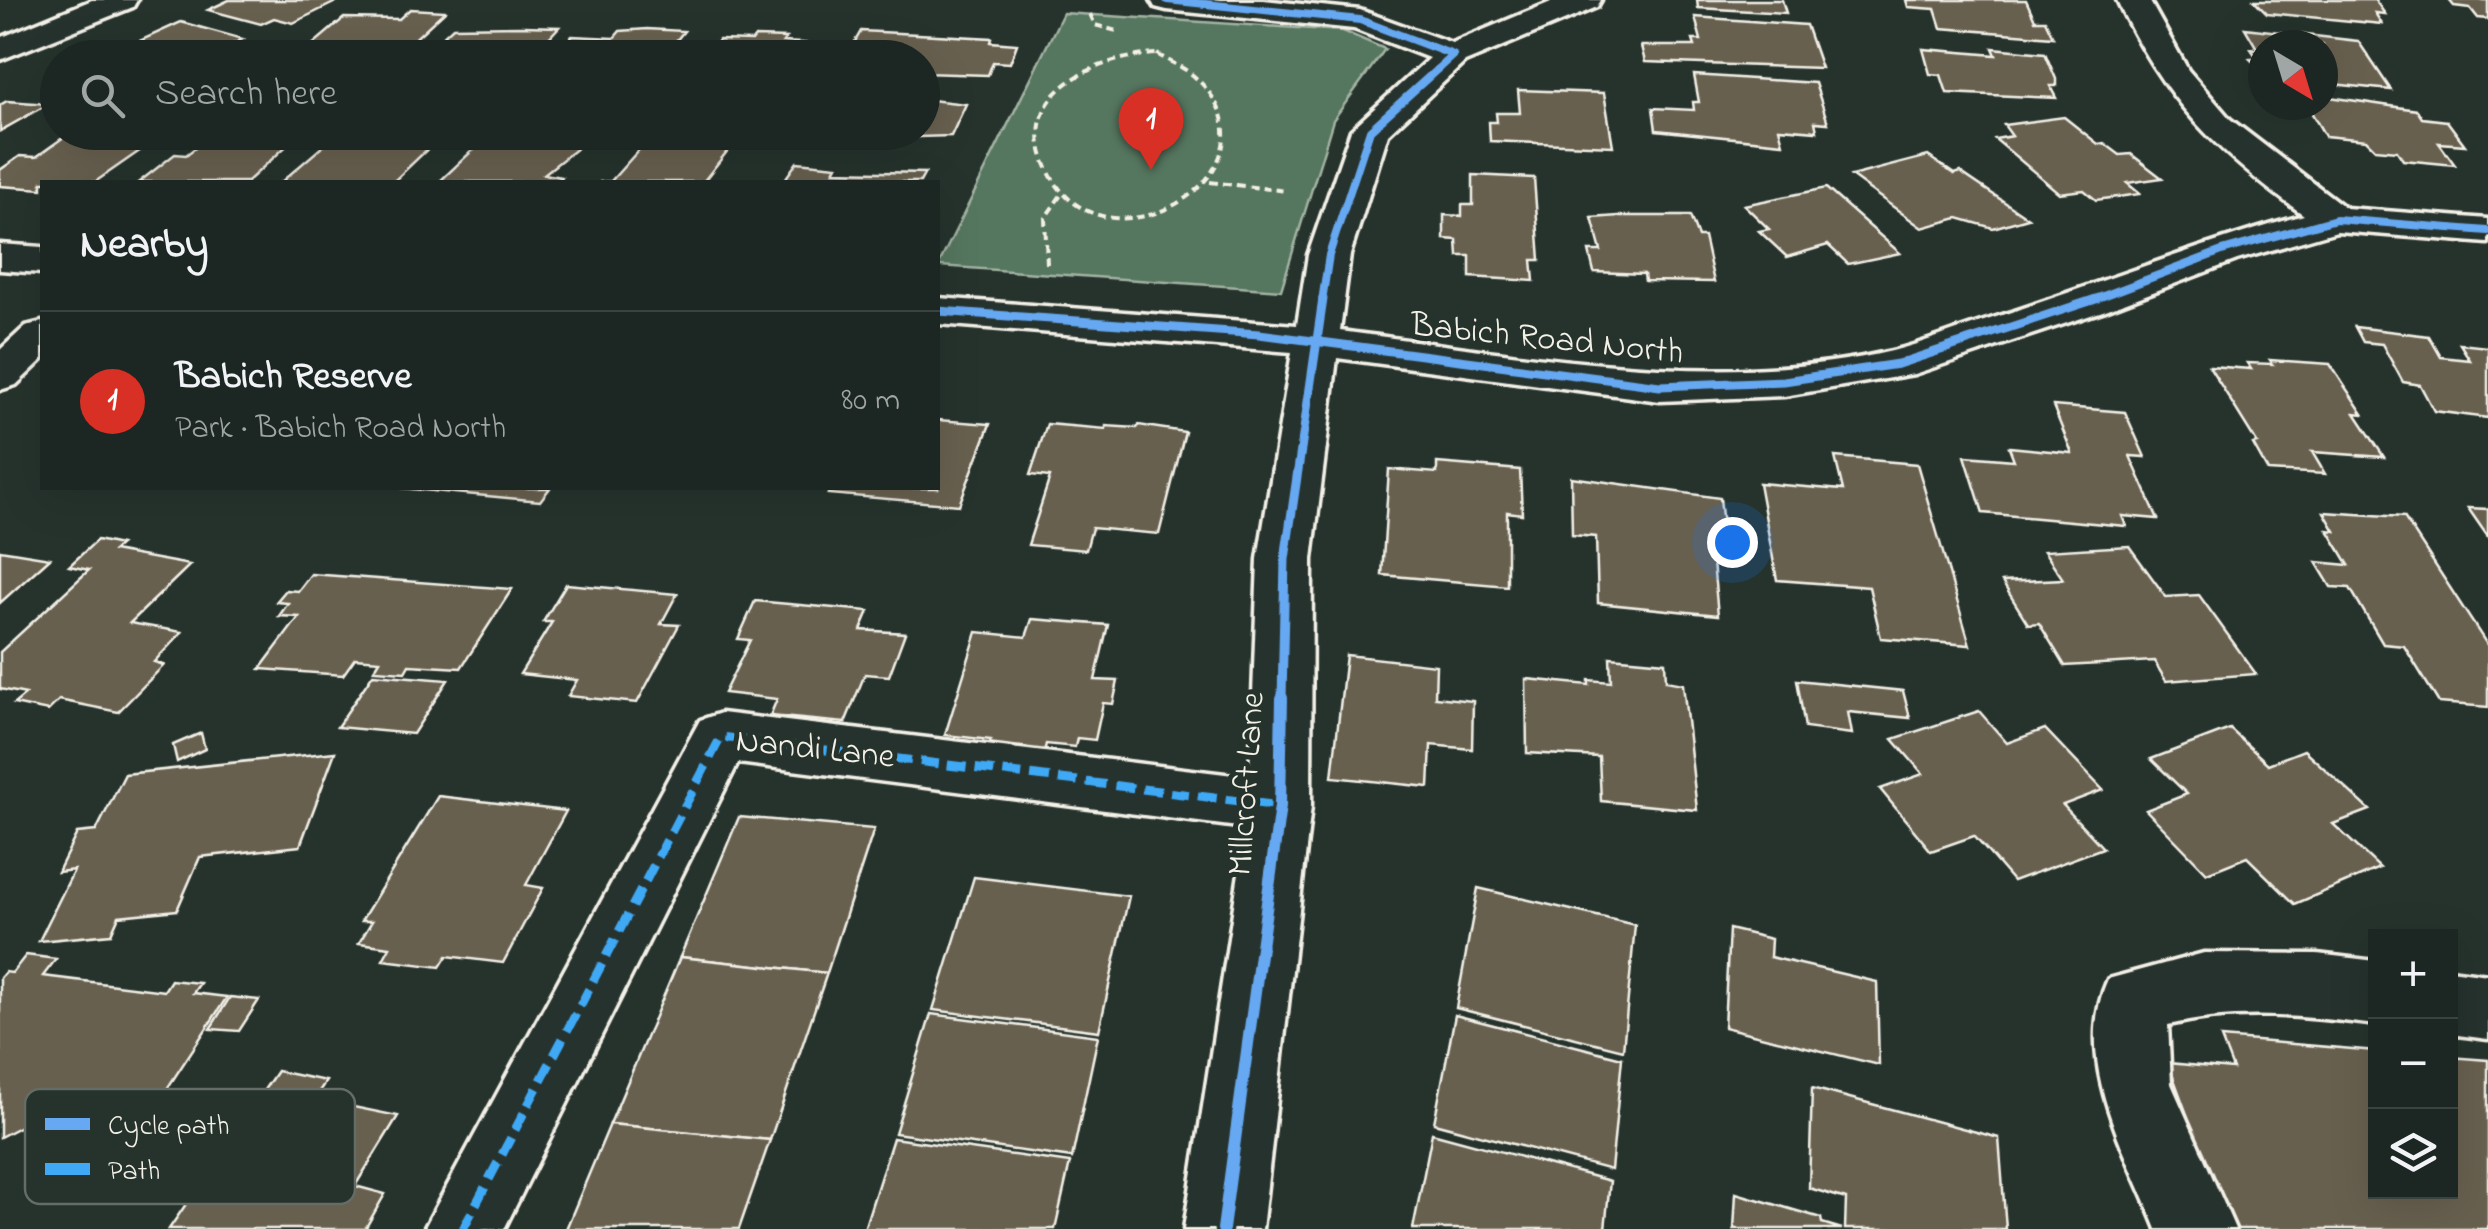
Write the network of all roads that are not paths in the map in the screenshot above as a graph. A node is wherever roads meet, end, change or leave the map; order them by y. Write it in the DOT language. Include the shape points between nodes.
graph roads {
  1 [pos="121,0"];
  2 [pos="1167,0"];
  3 [pos="1585,0"];
  4 [pos="2133,0"];
  5 [pos="0,50"];
  6 [pos="1453,54"];
  7 [pos="2336,219"];
  8 [pos="2488,231"];
  9 [pos="0,257"];
  10 [pos="40,260"];
  11 [pos="940,310"];
  12 [pos="40,338"];
  13 [pos="1316,341"];
  14 [pos="0,374"];
  15 [pos="1280,806"];
  16 [pos="2368,992"];
  17 [pos="2458,1003"];
  18 [pos="2488,1006"];
  19 [pos="464,1229"];
  20 [pos="1223,1229"];
  21 [pos="2196,1229"];
  1 -- 5 [label="street"];
  2 -- 6 [label="street" via="1360,20"];
  3 -- 6 [label="street"];
  4 -- 7 [label="street" via="2181,91 2215,129"];
  6 -- 13 [label="street, Millcroft Lane" via="1370,130 1329,255"];
  7 -- 8 [label="street, Babich Road North"];
  7 -- 13 [label="street, Babich Road North" via="2222,251 1898,364 1784,380 1660,386"];
  9 -- 10 [label="street"];
  11 -- 13 [label="street, Babich Road North"];
  12 -- 14 [label="street"];
  13 -- 15 [label="street, Millcroft Lane" via="1285,560"];
  15 -- 19 [label="street, Nandi Lane" via="721,738"];
  15 -- 20 [label="street, Millcroft Lane"];
  16 -- 21 [label="street" via="2204,985 2132,1002 2135,1085"];
  17 -- 18 [label="street"];
}
